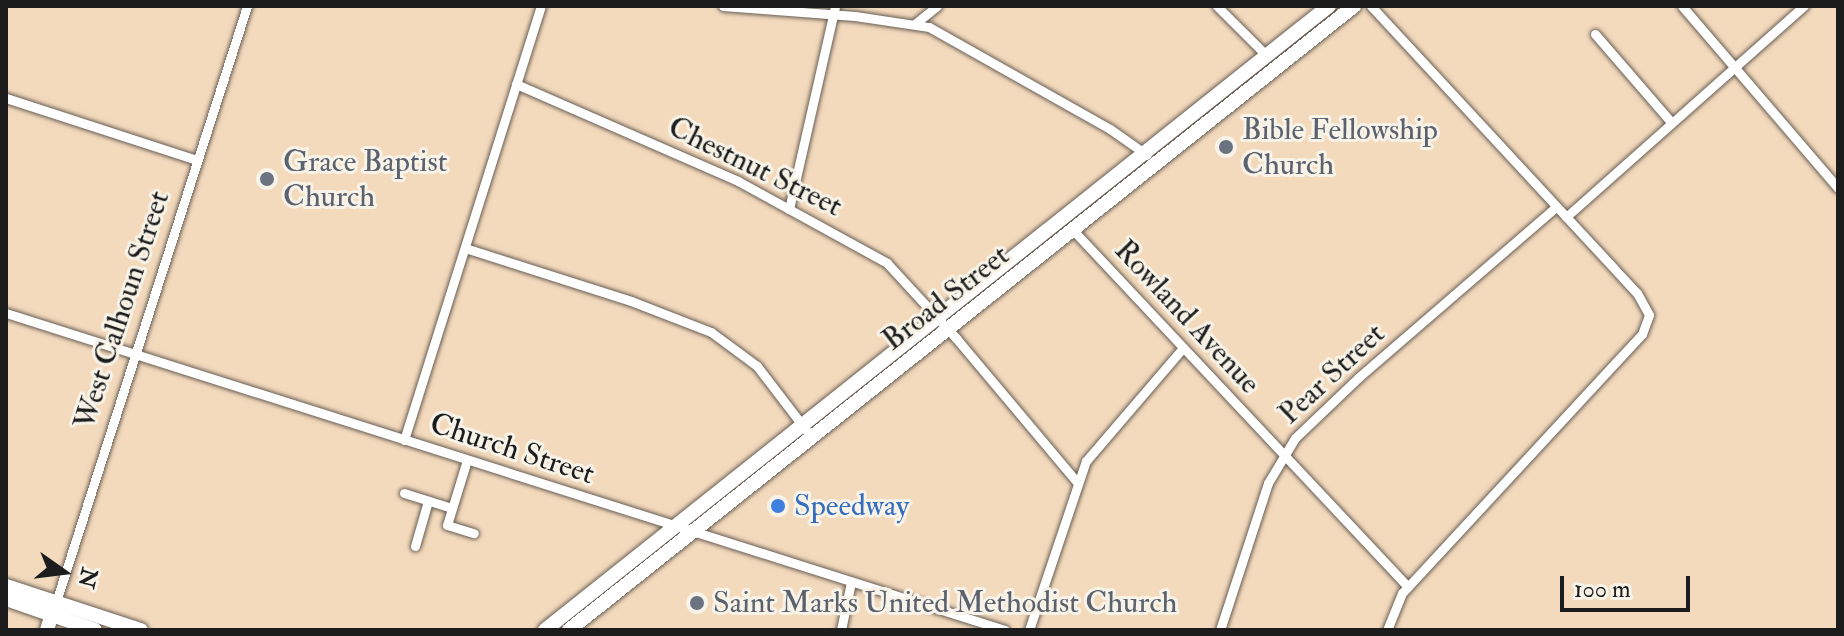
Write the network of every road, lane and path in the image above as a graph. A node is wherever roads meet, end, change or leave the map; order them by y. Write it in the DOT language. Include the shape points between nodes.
graph roads {
  1 [pos="247,6"];
  2 [pos="723,6"];
  3 [pos="937,6"];
  4 [pos="1217,6"];
  5 [pos="1329,6"];
  6 [pos="1354,6"];
  7 [pos="1371,6"];
  8 [pos="1682,6"];
  9 [pos="1804,6"];
  10 [pos="538,7"];
  11 [pos="834,10"];
  12 [pos="916,23"];
  13 [pos="1595,34"];
  14 [pos="1267,56"];
  15 [pos="1734,66"];
  16 [pos="516,84"];
  17 [pos="6,98"];
  18 [pos="1671,122"];
  19 [pos="197,160"];
  20 [pos="1151,160"];
  21 [pos="1838,188"];
  22 [pos="1556,207"];
  23 [pos="789,209"];
  24 [pos="1566,217"];
  25 [pos="1068,225"];
  26 [pos="465,248"];
  27 [pos="6,313"];
  28 [pos="944,324"];
  29 [pos="1183,348"];
  30 [pos="134,354"];
  31 [pos="807,432"];
  32 [pos="404,440"];
  33 [pos="1283,455"];
  34 [pos="467,460"];
  35 [pos="1077,482"];
  36 [pos="404,493"];
  37 [pos="428,501"];
  38 [pos="452,508"];
  39 [pos="676,526"];
  40 [pos="693,532"];
  41 [pos="474,533"];
  42 [pos="415,546"];
  43 [pos="851,582"];
  44 [pos="6,586"];
  45 [pos="1408,587"];
  46 [pos="6,599"];
  47 [pos="51,616"];
  48 [pos="95,630"];
  49 [pos="141,630"];
  50 [pos="545,630"];
  51 [pos="569,630"];
  52 [pos="841,630"];
  53 [pos="1005,630"];
  54 [pos="1029,630"];
  55 [pos="1220,630"];
  56 [pos="1387,630"];
  1 -- 19 [label="street, West Calhoun Street"];
  2 -- 11 [label="street"];
  3 -- 12 [label="street"];
  4 -- 14 [label="street"];
  5 -- 14 [label="main road, Broad Street"];
  6 -- 20 [label="main road, Broad Street"];
  7 -- 22 [label="street"];
  8 -- 15 [label="street"];
  9 -- 15 [label="street"];
  10 -- 16 [label="street"];
  11 -- 12 [label="street"];
  11 -- 23 [label="street"];
  12 -- 20 [label="street" via="1110,129"];
  13 -- 18 [label="street"];
  14 -- 20 [label="main road, Broad Street"];
  15 -- 18 [label="street"];
  15 -- 21 [label="street"];
  16 -- 23 [label="street, Chestnut Street" via="704,165"];
  16 -- 26 [label="street"];
  17 -- 19 [label="street"];
  18 -- 24 [label="street"];
  19 -- 30 [label="street, West Calhoun Street"];
  20 -- 25 [label="main road, Broad Street"];
  22 -- 24 [label="street"];
  22 -- 33 [label="street, Pear Street" via="1350,385"];
  23 -- 28 [label="street, Chestnut Street" via="887,263"];
  24 -- 45 [label="street" via="1637,293 1649,315 1642,334"];
  25 -- 28 [label="main road, Broad Street"];
  25 -- 29 [label="street, Rowland Avenue"];
  26 -- 31 [label="street" via="711,332 757,366"];
  26 -- 32 [label="street"];
  27 -- 30 [label="street, Church Street"];
  28 -- 31 [label="main road, Broad Street"];
  28 -- 35 [label="street, Chestnut Street"];
  29 -- 33 [label="street, Rowland Avenue"];
  29 -- 35 [label="street" via="1098,444"];
  30 -- 32 [label="street, Church Street"];
  30 -- 47 [label="street, West Calhoun Street"];
  31 -- 39 [label="main road, Broad Street"];
  31 -- 40 [label="main road, Broad Street"];
  32 -- 34 [label="street, Church Street"];
  33 -- 45 [label="street, Rowland Avenue"];
  33 -- 55 [label="street, Pear Street" via="1259,507"];
  34 -- 38 [label="street"];
  34 -- 39 [label="street, Church Street"];
  35 -- 54 [label="street"];
  36 -- 37 [label="street"];
  37 -- 38 [label="street"];
  37 -- 42 [label="street"];
  38 -- 41 [label="street" via="447,525"];
  39 -- 40 [label="street, Church Street"];
  39 -- 50 [label="main road, Broad Street"];
  40 -- 43 [label="street, Church Street"];
  40 -- 51 [label="main road, Broad Street"];
  43 -- 52 [label="street"];
  43 -- 53 [label="street, Church Street"];
  44 -- 47 [label="main road"];
  45 -- 56 [label="street"];
  46 -- 47 [label="main road"];
  47 -- 48 [label="main road"];
  47 -- 49 [label="main road"];
}
